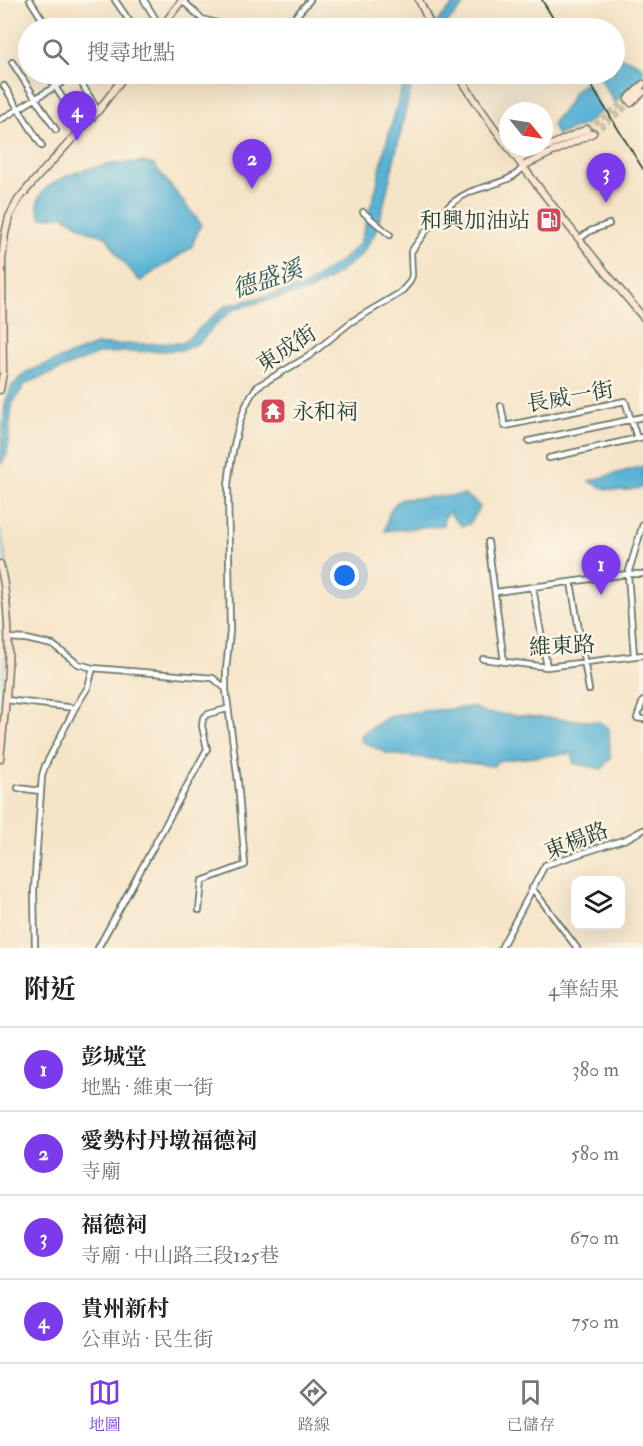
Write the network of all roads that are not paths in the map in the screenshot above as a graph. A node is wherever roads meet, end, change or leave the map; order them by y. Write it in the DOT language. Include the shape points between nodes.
graph roads {
  1 [pos="30,0"];
  2 [pos="115,0"];
  3 [pos="144,0"];
  4 [pos="182,0"];
  5 [pos="310,0"];
  6 [pos="419,0"];
  7 [pos="42,18"];
  8 [pos="127,18"];
  9 [pos="155,18"];
  10 [pos="168,18"];
  11 [pos="201,18"];
  12 [pos="294,18"];
  13 [pos="427,18"];
  14 [pos="12,62"];
  15 [pos="18,71"];
  16 [pos="26,84"];
  17 [pos="53,84"];
  18 [pos="60,84"];
  19 [pos="82,84"];
  20 [pos="118,84"];
  21 [pos="464,84"];
  22 [pos="643,84"];
  23 [pos="4,86"];
  24 [pos="55,87"];
  25 [pos="643,92"];
  26 [pos="36,99"];
  27 [pos="19,109"];
  28 [pos="98,111"];
  29 [pos="72,113"];
  30 [pos="0,120"];
  31 [pos="56,130"];
  32 [pos="42,146"];
  33 [pos="518,160"];
  34 [pos="523,166"];
  35 [pos="365,213"];
  36 [pos="609,224"];
  37 [pos="390,235"];
  38 [pos="579,239"];
  39 [pos="643,317"];
  40 [pos="0,390"];
  41 [pos="501,406"];
  42 [pos="643,417"];
  43 [pos="630,419"];
  44 [pos="643,437"];
  45 [pos="637,438"];
  46 [pos="529,441"];
  47 [pos="549,458"];
  48 [pos="643,524"];
  49 [pos="641,538"];
  50 [pos="488,542"];
  51 [pos="0,564"];
  52 [pos="628,574"];
  53 [pos="643,574"];
  54 [pos="571,582"];
  55 [pos="533,588"];
  56 [pos="496,592"];
  57 [pos="9,638"];
  58 [pos="643,655"];
  59 [pos="634,656"];
  60 [pos="483,659"];
  61 [pos="504,662"];
  62 [pos="585,662"];
  63 [pos="547,667"];
  64 [pos="93,668"];
  65 [pos="226,690"];
  66 [pos="588,690"];
  67 [pos="6,700"];
  68 [pos="643,701"];
  69 [pos="75,708"];
  70 [pos="227,709"];
  71 [pos="640,719"];
  72 [pos="0,759"];
  73 [pos="18,788"];
  74 [pos="40,792"];
  75 [pos="643,830"];
  76 [pos="532,888"];
  77 [pos="199,910"];
  78 [pos="35,948"];
  79 [pos="98,948"];
  80 [pos="501,948"];
  81 [pos="577,948"];
  1 -- 7 [label="street"];
  2 -- 8 [label="street"];
  3 -- 9 [label="street"];
  4 -- 10 [label="street"];
  4 -- 11 [label="street"];
  5 -- 12 [label="street"];
  6 -- 13 [label="street"];
  14 -- 15 [label="street"];
  16 -- 26 [label="street"];
  17 -- 24 [label="street"];
  18 -- 24 [label="street"];
  19 -- 28 [label="street"];
  20 -- 28 [label="street"];
  21 -- 33 [label="street"];
  22 -- 25 [label="street" via="629,101"];
  23 -- 27 [label="street"];
  24 -- 26 [label="street"];
  24 -- 29 [label="street"];
  26 -- 27 [label="street"];
  26 -- 31 [label="street"];
  27 -- 30 [label="street"];
  27 -- 32 [label="street"];
  28 -- 40 [label="street" via="33,182 9,217 3,254"];
  33 -- 34 [label="street"];
  33 -- 34 [label="street" via="590,131"];
  34 -- 38 [label="street"];
  34 -- 65 [label="street, 東成街" via="516,176 468,193 449,205 411,252 412,276 400,293 351,322 309,356 253,392 244,412 228,485 230,631"];
  35 -- 37 [label="street"];
  36 -- 38 [label="street"];
  38 -- 39 [label="street"];
  41 -- 43 [label="street, 長威一街" via="505,426 625,400"];
  42 -- 43 [label="street"];
  43 -- 45 [label="street, 長威一街"];
  43 -- 46 [label="street"];
  44 -- 45 [label="street"];
  45 -- 47 [label="street"];
  48 -- 49 [label="street"];
  49 -- 52 [label="street"];
  50 -- 56 [label="street"];
  51 -- 57 [label="street"];
  52 -- 53 [label="street"];
  52 -- 54 [label="street"];
  52 -- 59 [label="street"];
  54 -- 55 [label="street"];
  54 -- 62 [label="street"];
  55 -- 56 [label="street"];
  55 -- 63 [label="street"];
  56 -- 61 [label="street"];
  57 -- 64 [label="street" via="53,645 78,664"];
  57 -- 67 [label="street"];
  58 -- 59 [label="street, 維東路"];
  59 -- 62 [label="street, 維東路"];
  60 -- 61 [label="street, 維東路"];
  61 -- 63 [label="street, 維東路"];
  62 -- 63 [label="street, 維東路"];
  62 -- 66 [label="street"];
  64 -- 65 [label="street" via="213,678"];
  64 -- 69 [label="street" via="88,687"];
  65 -- 70 [label="street, 東成街"];
  67 -- 69 [label="street"];
  67 -- 72 [label="street"];
  68 -- 71 [label="street"];
  69 -- 74 [label="street" via="45,766"];
  70 -- 77 [label="street, 東成街" via="245,865 202,881"];
  70 -- 79 [label="street" via="203,718 207,749"];
  73 -- 74 [label="street"];
  74 -- 78 [label="street"];
  75 -- 76 [label="street, 東楊路" via="545,865"];
  76 -- 80 [label="street"];
  76 -- 81 [label="street, 東楊路"];
}
